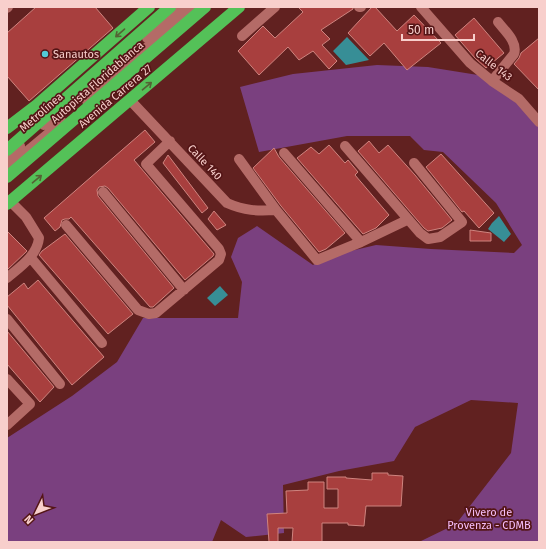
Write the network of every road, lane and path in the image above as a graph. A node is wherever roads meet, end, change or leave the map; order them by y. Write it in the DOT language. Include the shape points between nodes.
graph roads {
  1 [pos="170,7"];
  2 [pos="183,7"];
  3 [pos="195,7"];
  4 [pos="205,7"];
  5 [pos="240,7"];
  6 [pos="275,7"];
  7 [pos="421,7"];
  8 [pos="144,10"];
  9 [pos="498,22"];
  10 [pos="242,36"];
  11 [pos="492,81"];
  12 [pos="130,100"];
  13 [pos="539,122"];
  14 [pos="7,128"];
  15 [pos="170,141"];
  16 [pos="345,146"];
  17 [pos="7,150"];
  18 [pos="284,153"];
  19 [pos="7,158"];
  20 [pos="240,159"];
  21 [pos="414,163"];
  22 [pos="7,168"];
  23 [pos="7,178"];
  24 [pos="103,192"];
  25 [pos="9,202"];
  26 [pos="276,210"];
  27 [pos="407,220"];
  28 [pos="66,225"];
  29 [pos="361,242"];
  30 [pos="31,258"];
  31 [pos="7,278"];
  32 [pos="184,290"];
  33 [pos="7,319"];
  34 [pos="102,343"];
  35 [pos="7,379"];
  36 [pos="60,384"];
  37 [pos="7,425"];
  1 -- 17 [label="highway, Autopista Floridablanca"];
  2 -- 19 [label="street, Metrolínea"];
  3 -- 22 [label="street, Metrolínea"];
  4 -- 23 [label="highway, Autopista Floridablanca"];
  12 -- 5 [label="highway, Avenida Carrera 27, one-way"];
  6 -- 10 [label="street"];
  7 -- 11 [label="street, Calle 143" via="470,64"];
  8 -- 14 [label="highway, one-way" via="37,105"];
  9 -- 11 [label="street" via="516,49"];
  11 -- 13 [label="street, Calle 143" via="519,99"];
  12 -- 15 [label="street, Calle 140"];
  25 -- 12 [label="highway, Avenida Carrera 27, one-way"];
  15 -- 26 [label="street, Calle 140" via="227,203 239,209"];
  15 -- 32 [label="street" via="146,164 221,254 219,260"];
  16 -- 27 [label="street"];
  18 -- 29 [label="street"];
  20 -- 26 [label="street"];
  21 -- 27 [label="street" via="462,222 440,237 428,239"];
  24 -- 32 [label="street"];
  25 -- 30 [label="street" via="26,217 40,238"];
  26 -- 29 [label="street" via="317,260"];
  27 -- 29 [label="street"];
  28 -- 32 [label="street" via="138,310 149,314 156,313"];
  30 -- 31 [label="street"];
  30 -- 34 [label="street"];
  33 -- 36 [label="street"];
  35 -- 37 [label="street" via="30,404"];
}
